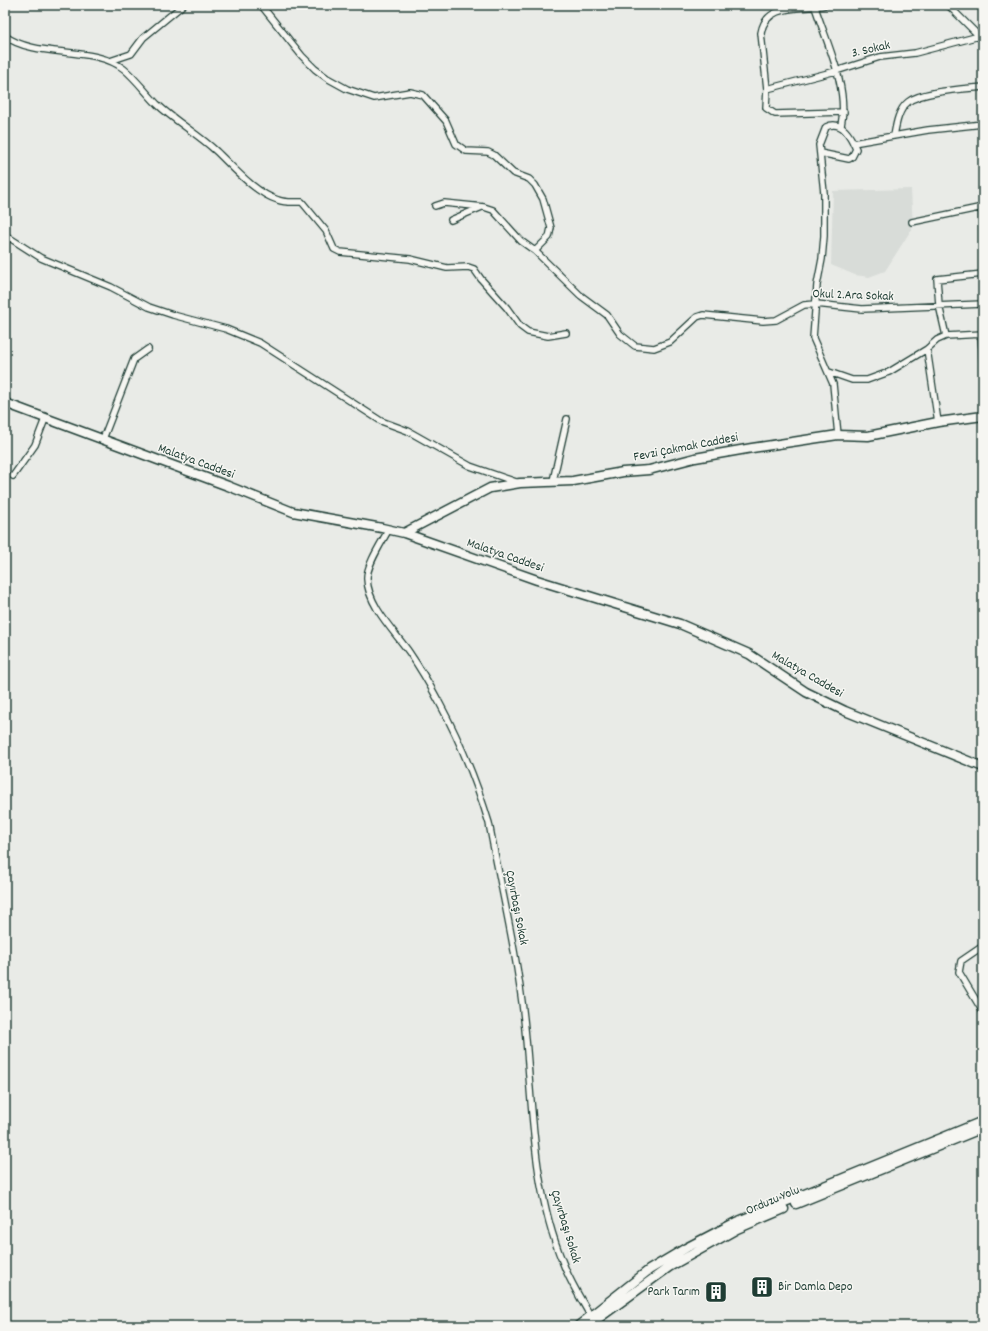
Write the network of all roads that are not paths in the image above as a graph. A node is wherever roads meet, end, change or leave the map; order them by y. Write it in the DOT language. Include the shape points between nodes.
graph roads {
  1 [pos="182,5"];
  2 [pos="261,5"];
  3 [pos="825,5"];
  4 [pos="948,5"];
  5 [pos="815,7"];
  6 [pos="982,35"];
  7 [pos="5,36"];
  8 [pos="110,61"];
  9 [pos="836,71"];
  10 [pos="983,86"];
  11 [pos="767,88"];
  12 [pos="844,112"];
  13 [pos="983,124"];
  14 [pos="841,126"];
  15 [pos="894,136"];
  16 [pos="853,142"];
  17 [pos="820,153"];
  18 [pos="435,206"];
  19 [pos="484,207"];
  20 [pos="982,207"];
  21 [pos="451,220"];
  22 [pos="912,222"];
  23 [pos="983,232"];
  24 [pos="5,236"];
  25 [pos="535,251"];
  26 [pos="983,274"];
  27 [pos="816,304"];
  28 [pos="983,304"];
  29 [pos="939,305"];
  30 [pos="566,333"];
  31 [pos="982,334"];
  32 [pos="946,336"];
  33 [pos="148,349"];
  34 [pos="927,349"];
  35 [pos="983,363"];
  36 [pos="829,372"];
  37 [pos="5,403"];
  38 [pos="983,416"];
  39 [pos="46,419"];
  40 [pos="568,419"];
  41 [pos="938,422"];
  42 [pos="838,435"];
  43 [pos="103,439"];
  44 [pos="13,476"];
  45 [pos="553,480"];
  46 [pos="520,483"];
  47 [pos="389,529"];
  48 [pos="404,533"];
  49 [pos="983,767"];
  50 [pos="983,946"];
  51 [pos="983,1012"];
  52 [pos="983,1121"];
  53 [pos="983,1128"];
  54 [pos="591,1316"];
  55 [pos="578,1326"];
  56 [pos="588,1326"];
  1 -- 8 [label="street" via="143,38 131,54"];
  2 -- 25 [label="street" via="302,56 327,78 347,90 374,98 410,92 423,95 446,121 456,144 466,151 488,152 494,155 513,174 529,179 535,184 543,199 551,228 549,237"];
  3 -- 5 [label="street"];
  4 -- 6 [label="street"];
  5 -- 9 [label="street"];
  5 -- 11 [label="street" via="785,9 769,15 762,24 761,41"];
  6 -- 9 [label="street, 3. Sokak" via="915,53 880,57"];
  7 -- 8 [label="street" via="11,41 32,47"];
  8 -- 30 [label="street" via="123,68 158,105 265,194 279,201 302,202 326,232 334,249 340,252 410,259 447,268 474,269 520,326 528,332 548,336"];
  9 -- 11 [label="street, 3. Sokak"];
  9 -- 12 [label="street"];
  10 -- 15 [label="street" via="944,91 908,102 898,118"];
  11 -- 12 [label="street" via="766,108 775,114"];
  12 -- 14 [label="street"];
  13 -- 15 [label="street"];
  14 -- 16 [label="street"];
  14 -- 17 [label="street" via="826,127 820,141"];
  15 -- 16 [label="street"];
  16 -- 17 [label="street" via="855,154 849,159"];
  17 -- 27 [label="street" via="824,193 824,236"];
  18 -- 19 [label="street" via="444,203"];
  19 -- 21 [label="street"];
  19 -- 25 [label="street, Okul 2.Ara Sokak" via="493,210"];
  20 -- 22 [label="street"];
  20 -- 23 [label="street"];
  24 -- 46 [label="street" via="41,258 111,287 149,307 173,316 226,329 260,343 382,421 408,431 470,466"];
  25 -- 27 [label="street, Okul 2.Ara Sokak" via="580,294 607,315 623,337 635,346 643,348 654,348 670,342 703,316 776,320 804,305"];
  26 -- 29 [label="street" via="937,278"];
  27 -- 29 [label="street, Okul 2.Ara Sokak" via="862,309"];
  27 -- 36 [label="street" via="813,338"];
  28 -- 29 [label="street, Okul 2.Ara Sokak"];
  29 -- 32 [label="street"];
  31 -- 32 [label="street"];
  31 -- 35 [label="street"];
  32 -- 34 [label="street"];
  33 -- 43 [label="street" via="134,359"];
  34 -- 36 [label="street" via="889,372 867,380 852,380"];
  34 -- 41 [label="street"];
  36 -- 42 [label="street" via="833,384"];
  37 -- 39 [label="street, Malatya Caddesi"];
  38 -- 41 [label="street, Fevzi Çakmak Caddesi"];
  39 -- 43 [label="street, Malatya Caddesi"];
  39 -- 44 [label="street" via="35,445"];
  40 -- 45 [label="street"];
  41 -- 42 [label="street, Fevzi Çakmak Caddesi" via="868,436"];
  42 -- 45 [label="street, Fevzi Çakmak Caddesi" via="724,452 649,470 573,481"];
  43 -- 47 [label="street, Malatya Caddesi" via="293,512"];
  45 -- 46 [label="street, Fevzi Çakmak Caddesi"];
  46 -- 48 [label="street, Fevzi Çakmak Caddesi" via="490,488"];
  47 -- 48 [label="street, Malatya Caddesi"];
  47 -- 54 [label="street, Çayırbaşı Sokak" via="370,566 368,587 387,625 415,661 439,702 466,757 484,806 520,986 536,1151 544,1200 552,1234 563,1264"];
  48 -- 49 [label="street, Malatya Caddesi" via="537,580 680,624 749,654 806,692 845,711"];
  50 -- 51 [label="street" via="961,961 959,972"];
  52 -- 54 [label="street" via="736,1222 649,1270"];
  53 -- 56 [label="street, Orduzu Yolu" via="737,1230 669,1267"];
  54 -- 55 [label="street"];
}
